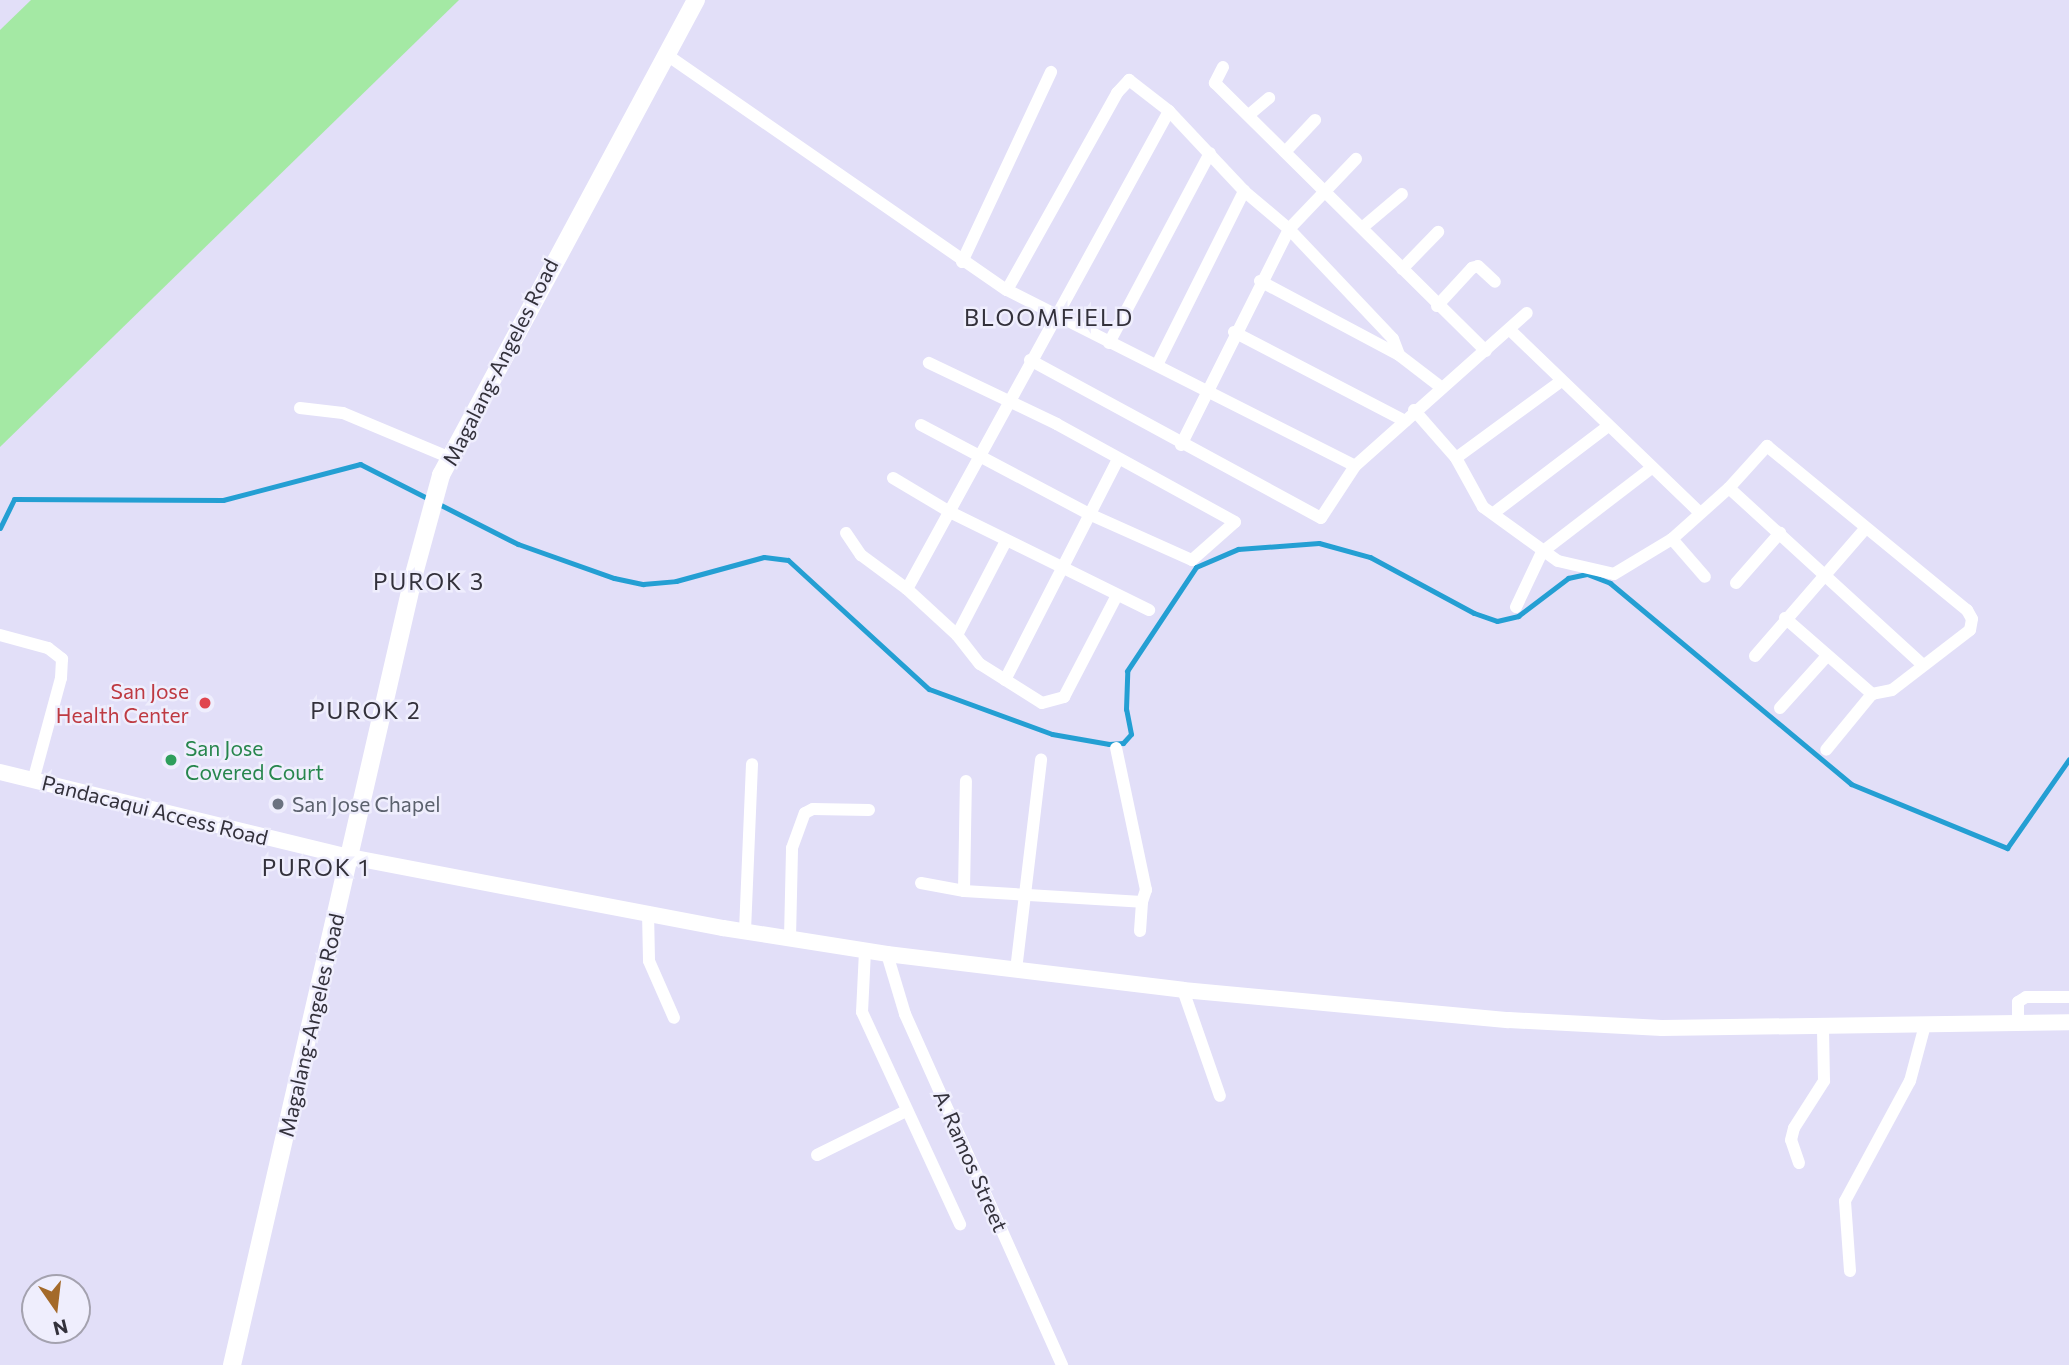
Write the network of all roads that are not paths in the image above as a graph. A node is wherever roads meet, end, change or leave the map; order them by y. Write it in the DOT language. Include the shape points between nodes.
graph roads {
  1 [pos="696,0"];
  2 [pos="667,55"];
  3 [pos="1223,66"];
  4 [pos="1051,72"];
  5 [pos="1269,98"];
  6 [pos="1169,111"];
  7 [pos="1250,114"];
  8 [pos="1315,120"];
  9 [pos="1285,152"];
  10 [pos="1210,153"];
  11 [pos="1356,159"];
  12 [pos="1325,188"];
  13 [pos="1244,191"];
  14 [pos="1402,194"];
  15 [pos="1363,227"];
  16 [pos="1289,229"];
  17 [pos="1438,232"];
  18 [pos="962,262"];
  19 [pos="1402,269"];
  20 [pos="1260,281"];
  21 [pos="1495,282"];
  22 [pos="1007,290"];
  23 [pos="1437,306"];
  24 [pos="1527,313"];
  25 [pos="1058,315"];
  26 [pos="1510,330"];
  27 [pos="1234,332"];
  28 [pos="1109,343"];
  29 [pos="1486,351"];
  30 [pos="1399,355"];
  31 [pos="1030,360"];
  32 [pos="929,363"];
  33 [pos="1157,365"];
  34 [pos="1560,382"];
  35 [pos="1442,388"];
  36 [pos="1204,390"];
  37 [pos="1007,401"];
  38 [pos="300,408"];
  39 [pos="1414,410"];
  40 [pos="1405,421"];
  41 [pos="921,425"];
  42 [pos="1607,427"];
  43 [pos="1181,444"];
  44 [pos="978,456"];
  45 [pos="448,457"];
  46 [pos="1456,458"];
  47 [pos="1118,459"];
  48 [pos="1355,466"];
  49 [pos="1650,469"];
  50 [pos="892,478"];
  51 [pos="1729,488"];
  52 [pos="950,512"];
  53 [pos="1495,512"];
  54 [pos="1700,513"];
  55 [pos="1089,514"];
  56 [pos="1866,528"];
  57 [pos="846,533"];
  58 [pos="1780,533"];
  59 [pos="1672,539"];
  60 [pos="1006,541"];
  61 [pos="1542,552"];
  62 [pos="1062,567"];
  63 [pos="1823,576"];
  64 [pos="1705,577"];
  65 [pos="1735,583"];
  66 [pos="907,589"];
  67 [pos="1117,595"];
  68 [pos="1516,607"];
  69 [pos="1149,610"];
  70 [pos="1785,618"];
  71 [pos="0,635"];
  72 [pos="957,635"];
  73 [pos="1755,656"];
  74 [pos="1827,656"];
  75 [pos="1922,664"];
  76 [pos="1005,680"];
  77 [pos="1872,694"];
  78 [pos="1780,708"];
  79 [pos="1116,748"];
  80 [pos="1826,750"];
  81 [pos="1041,759"];
  82 [pos="752,764"];
  83 [pos="0,772"];
  84 [pos="33,781"];
  85 [pos="966,781"];
  86 [pos="869,810"];
  87 [pos="351,857"];
  88 [pos="921,883"];
  89 [pos="964,891"];
  90 [pos="1026,891"];
  91 [pos="1142,902"];
  92 [pos="648,912"];
  93 [pos="1140,930"];
  94 [pos="745,931"];
  95 [pos="790,938"];
  96 [pos="865,951"];
  97 [pos="887,954"];
  98 [pos="1016,970"];
  99 [pos="1183,990"];
  100 [pos="2069,997"];
  101 [pos="674,1018"];
  102 [pos="2069,1022"];
  103 [pos="2018,1024"];
  104 [pos="1925,1025"];
  105 [pos="1823,1027"];
  106 [pos="1220,1096"];
  107 [pos="906,1111"];
  108 [pos="817,1155"];
  109 [pos="1799,1163"];
  110 [pos="960,1224"];
  111 [pos="1850,1271"];
  112 [pos="232,1365"];
  113 [pos="1062,1365"];
  1 -- 2 [label="main road, Magalang-Angeles Road"];
  2 -- 18 [label="street" via="856,182"];
  2 -- 45 [label="main road, Magalang-Angeles Road"];
  3 -- 7 [label="street" via="1215,83"];
  4 -- 18 [label="street"];
  5 -- 7 [label="street"];
  6 -- 10 [label="street"];
  6 -- 22 [label="street" via="1136,82 1123,83"];
  6 -- 25 [label="street"];
  7 -- 9 [label="street"];
  8 -- 9 [label="street"];
  9 -- 12 [label="street"];
  10 -- 13 [label="street"];
  10 -- 28 [label="street"];
  11 -- 12 [label="street"];
  12 -- 15 [label="street"];
  12 -- 16 [label="street"];
  13 -- 16 [label="street"];
  13 -- 33 [label="street"];
  14 -- 15 [label="street"];
  15 -- 19 [label="street"];
  16 -- 20 [label="street"];
  16 -- 30 [label="street" via="1393,339"];
  17 -- 19 [label="street"];
  18 -- 22 [label="street"];
  19 -- 23 [label="street"];
  20 -- 27 [label="street"];
  20 -- 30 [label="street"];
  21 -- 23 [label="street" via="1478,266 1472,268"];
  22 -- 25 [label="street"];
  23 -- 29 [label="street"];
  24 -- 26 [label="street"];
  25 -- 28 [label="street"];
  25 -- 31 [label="street"];
  26 -- 29 [label="street"];
  26 -- 34 [label="street"];
  27 -- 36 [label="street"];
  27 -- 40 [label="street"];
  28 -- 33 [label="street"];
  29 -- 35 [label="street"];
  30 -- 35 [label="street"];
  31 -- 37 [label="street"];
  31 -- 43 [label="street"];
  32 -- 37 [label="street"];
  33 -- 36 [label="street"];
  34 -- 42 [label="street"];
  34 -- 46 [label="street"];
  35 -- 39 [label="street"];
  36 -- 43 [label="street"];
  36 -- 48 [label="street"];
  37 -- 44 [label="street"];
  37 -- 47 [label="street"];
  38 -- 45 [label="street" via="343,413"];
  39 -- 40 [label="street"];
  39 -- 46 [label="street"];
  40 -- 48 [label="street"];
  41 -- 44 [label="street"];
  42 -- 49 [label="street"];
  42 -- 53 [label="street"];
  43 -- 48 [label="street" via="1321,518"];
  44 -- 52 [label="street"];
  44 -- 55 [label="street"];
  45 -- 87 [label="main road, Magalang-Angeles Road" via="430,514"];
  46 -- 53 [label="street" via="1476,500"];
  47 -- 55 [label="street"];
  47 -- 55 [label="street" via="1236,522 1192,560"];
  49 -- 54 [label="street"];
  49 -- 61 [label="street"];
  50 -- 52 [label="street"];
  51 -- 54 [label="street"];
  51 -- 56 [label="street" via="1767,446"];
  51 -- 58 [label="street"];
  52 -- 60 [label="street"];
  52 -- 66 [label="street"];
  53 -- 61 [label="street"];
  54 -- 59 [label="street"];
  55 -- 62 [label="street"];
  56 -- 63 [label="street"];
  56 -- 75 [label="street" via="1972,619 1970,630"];
  57 -- 66 [label="street" via="861,555"];
  58 -- 63 [label="street"];
  58 -- 65 [label="street"];
  59 -- 61 [label="street" via="1614,574 1558,561"];
  59 -- 64 [label="street"];
  60 -- 62 [label="street"];
  60 -- 72 [label="street"];
  61 -- 68 [label="street"];
  62 -- 67 [label="street"];
  62 -- 76 [label="street"];
  63 -- 70 [label="street"];
  63 -- 75 [label="street"];
  66 -- 72 [label="street"];
  67 -- 69 [label="street"];
  67 -- 76 [label="street" via="1064,697 1042,703"];
  70 -- 73 [label="street"];
  70 -- 74 [label="street"];
  71 -- 84 [label="street" via="48,648 62,659"];
  72 -- 76 [label="street" via="980,664"];
  74 -- 77 [label="street"];
  74 -- 78 [label="street"];
  75 -- 77 [label="street" via="1892,690"];
  77 -- 80 [label="street"];
  79 -- 91 [label="street" via="1146,890"];
  81 -- 90 [label="street"];
  82 -- 94 [label="street"];
  83 -- 84 [label="street, Pandacaqui Access Road"];
  84 -- 87 [label="street, Pandacaqui Access Road"];
  85 -- 89 [label="street"];
  86 -- 95 [label="street" via="813,809 805,813 792,848"];
  87 -- 92 [label="street, Pandacaqui Access Road"];
  87 -- 112 [label="main road, Magalang-Angeles Road"];
  88 -- 89 [label="street"];
  89 -- 90 [label="street"];
  90 -- 91 [label="street"];
  90 -- 98 [label="street"];
  91 -- 93 [label="street"];
  92 -- 94 [label="street, Pandacaqui Access Road"];
  92 -- 101 [label="street" via="649,961"];
  94 -- 95 [label="street, Pandacaqui Access Road"];
  95 -- 96 [label="street, Pandacaqui Access Road"];
  96 -- 97 [label="street, Pandacaqui Access Road"];
  96 -- 107 [label="street" via="862,1012"];
  97 -- 98 [label="street, Pandacaqui Access Road"];
  97 -- 113 [label="street, A. Ramos Street" via="914,1035"];
  98 -- 99 [label="street, Pandacaqui Access Road"];
  99 -- 105 [label="street, Pandacaqui Access Road" via="1509,1020 1661,1028"];
  99 -- 106 [label="street"];
  100 -- 103 [label="street" via="2026,997 2018,1002"];
  102 -- 103 [label="street, Pandacaqui Access Road"];
  103 -- 104 [label="street, Pandacaqui Access Road"];
  104 -- 105 [label="street, Pandacaqui Access Road"];
  104 -- 111 [label="street" via="1910,1081 1845,1201"];
  105 -- 109 [label="street" via="1824,1081 1791,1140"];
  107 -- 108 [label="street"];
  107 -- 110 [label="street"];
}
